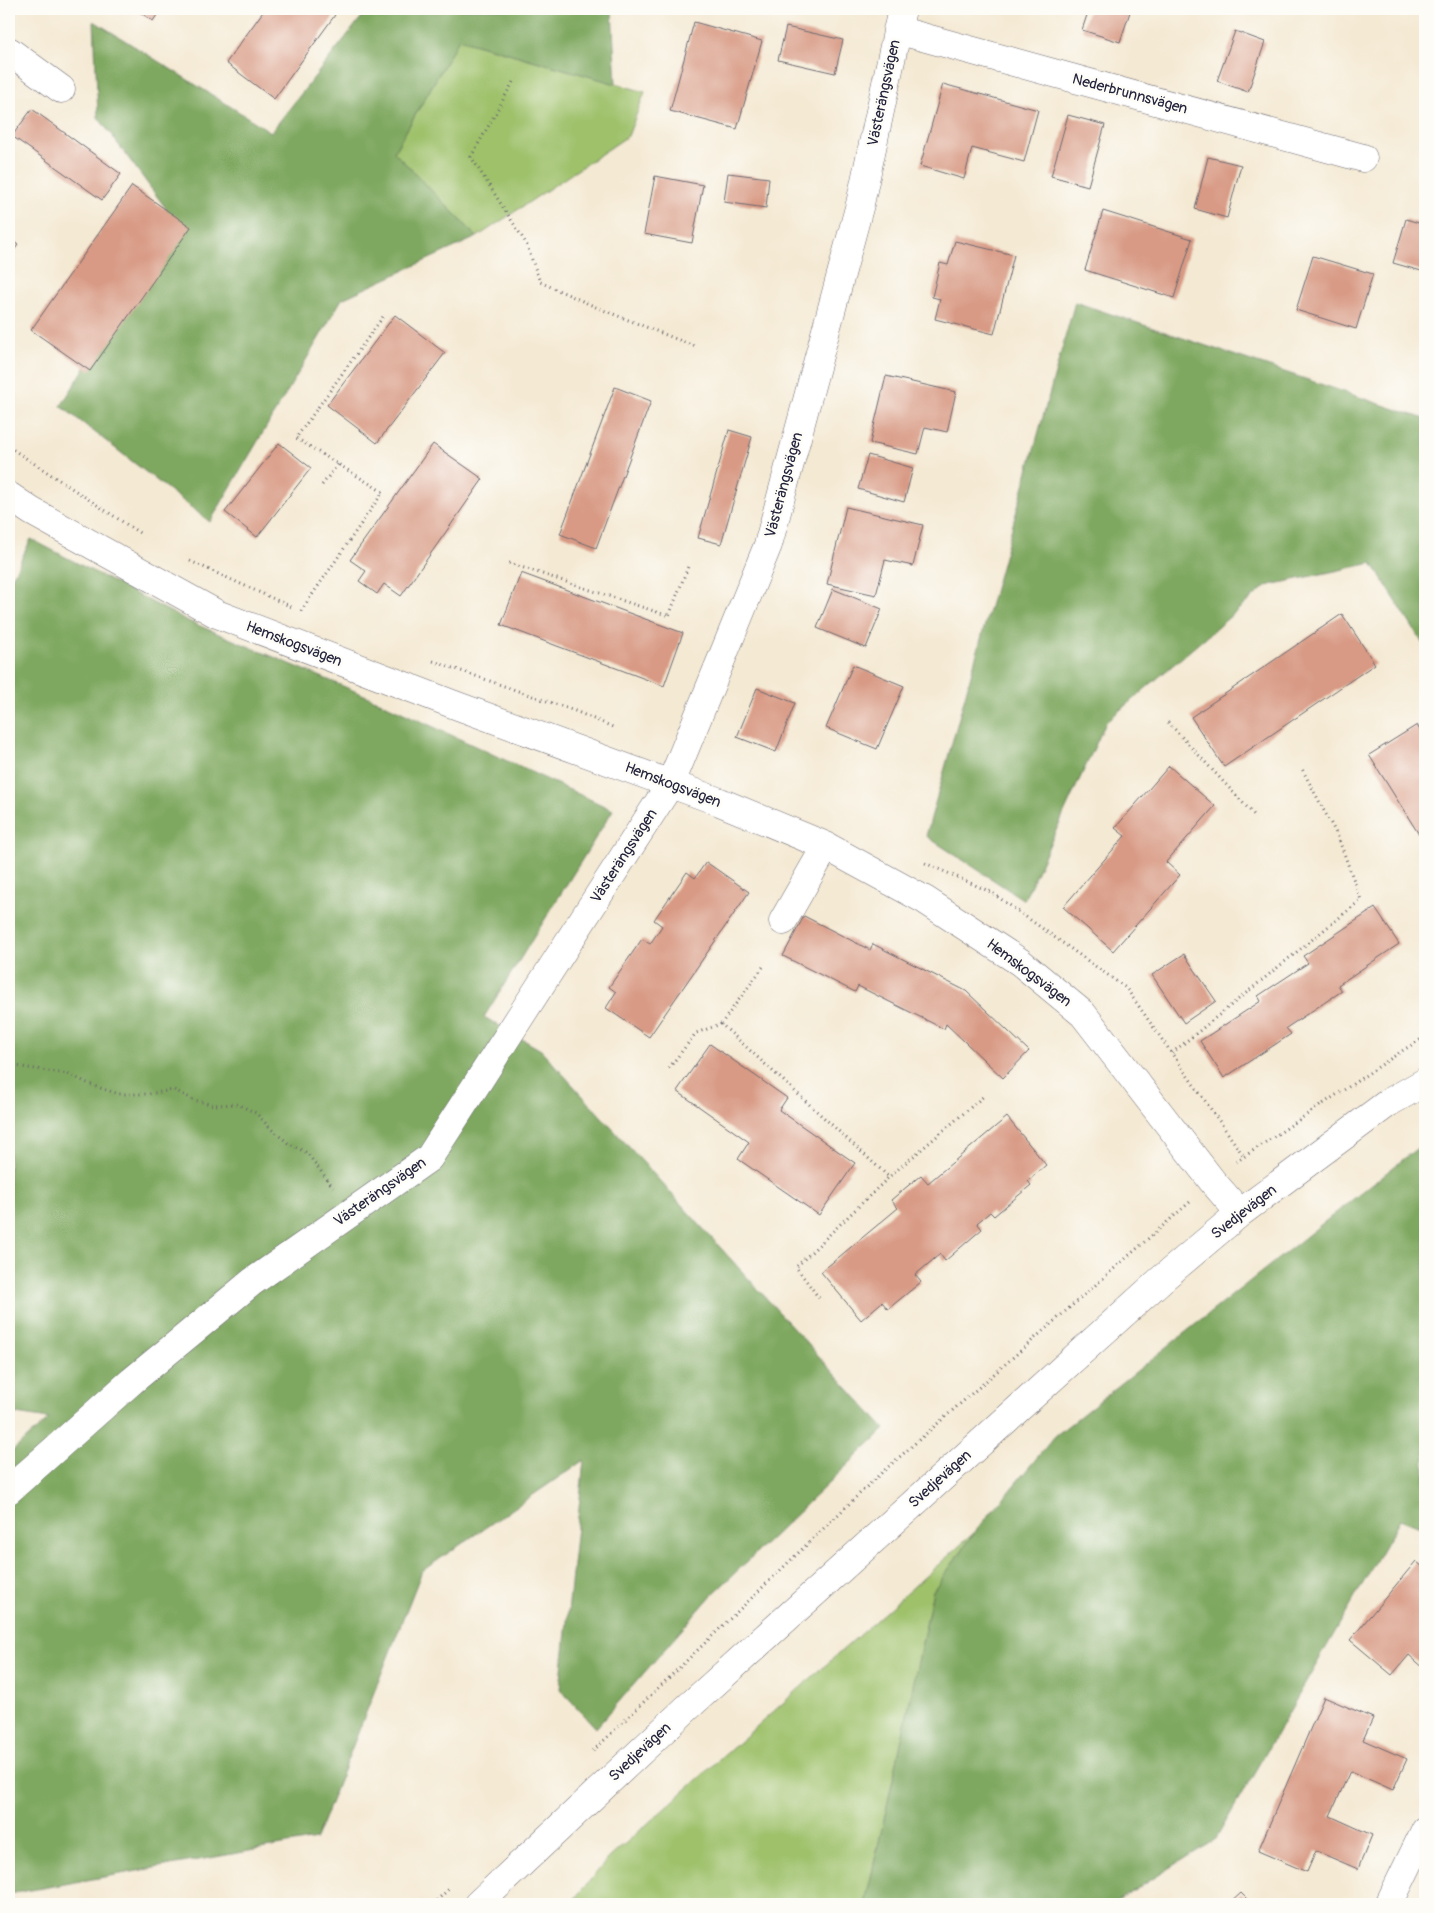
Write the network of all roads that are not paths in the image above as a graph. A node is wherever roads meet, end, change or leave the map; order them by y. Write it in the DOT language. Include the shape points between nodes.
graph roads {
  1 [pos="900,20"];
  2 [pos="9,51"];
  3 [pos="61,89"];
  4 [pos="1363,158"];
  5 [pos="9,496"];
  6 [pos="671,783"];
  7 [pos="826,846"];
  8 [pos="783,921"];
  9 [pos="1425,1082"];
  10 [pos="1240,1213"];
  11 [pos="9,1490"];
  12 [pos="1425,1830"];
  13 [pos="478,1904"];
  14 [pos="1389,1904"];
  1 -- 4 [label="street, Nederbrunnsvägen"];
  1 -- 6 [label="street, Västerängsvägen" via="860,204 768,545"];
  2 -- 3 [label="street"];
  5 -- 6 [label="street, Hemskogsvägen" via="217,614"];
  6 -- 7 [label="street, Hemskogsvägen"];
  6 -- 11 [label="street, Västerängsvägen" via="429,1158 252,1282"];
  7 -- 8 [label="street"];
  7 -- 10 [label="street, Hemskogsvägen" via="941,910 1020,962 1083,1014"];
  9 -- 10 [label="street, Svedjevägen" via="1388,1104"];
  10 -- 13 [label="street, Svedjevägen" via="1163,1278 686,1709"];
  12 -- 14 [label="street"];
}
